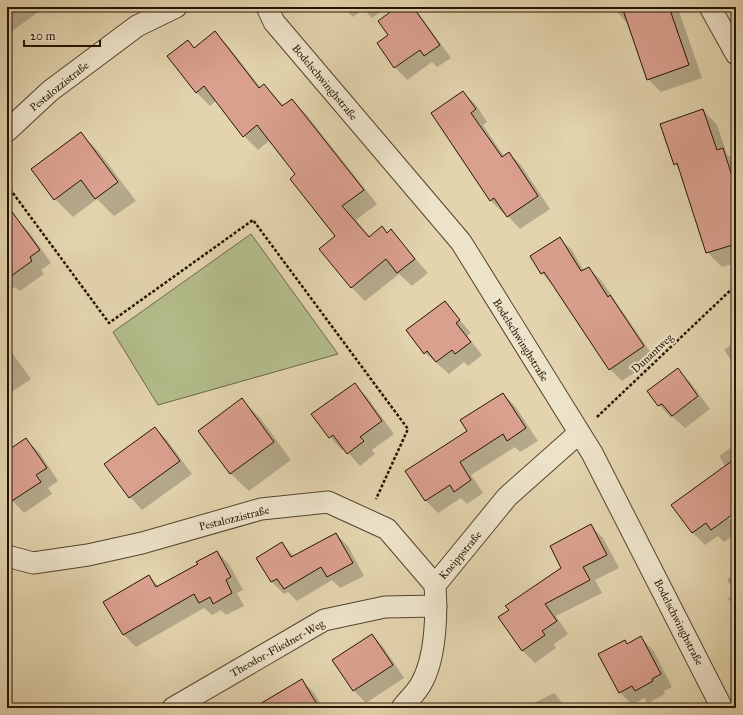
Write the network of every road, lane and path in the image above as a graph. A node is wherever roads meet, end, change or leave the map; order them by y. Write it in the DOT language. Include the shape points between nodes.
graph roads {
  1 [pos="176,7"];
  2 [pos="267,7"];
  3 [pos="710,7"];
  4 [pos="736,54"];
  5 [pos="7,131"];
  6 [pos="7,185"];
  7 [pos="736,285"];
  8 [pos="579,433"];
  9 [pos="366,520"];
  10 [pos="7,556"];
  11 [pos="435,585"];
  12 [pos="436,606"];
  13 [pos="172,708"];
  14 [pos="402,708"];
  15 [pos="722,708"];
  1 -- 5 [label="street, Pestalozzistraße" via="137,26 50,91"];
  2 -- 8 [label="street, Bodelschwinghstraße" via="274,22 461,242"];
  3 -- 4 [label="street"];
  6 -- 9 [label="path" via="108,323 253,220 408,429"];
  7 -- 8 [label="path, Dunantweg"];
  8 -- 11 [label="street, Kneippstraße" via="507,498"];
  8 -- 15 [label="street, Bodelschwinghstraße" via="592,453"];
  9 -- 10 [label="street, Pestalozzistraße" via="328,502 269,508 88,555 33,563"];
  9 -- 11 [label="street, Pestalozzistraße" via="387,529"];
  11 -- 12 [label="street, Kneippstraße"];
  12 -- 13 [label="street, Theodor-Fliedner-Weg" via="385,607 324,620"];
  12 -- 14 [label="street, Kneippstraße" via="433,649 422,684"];
}
